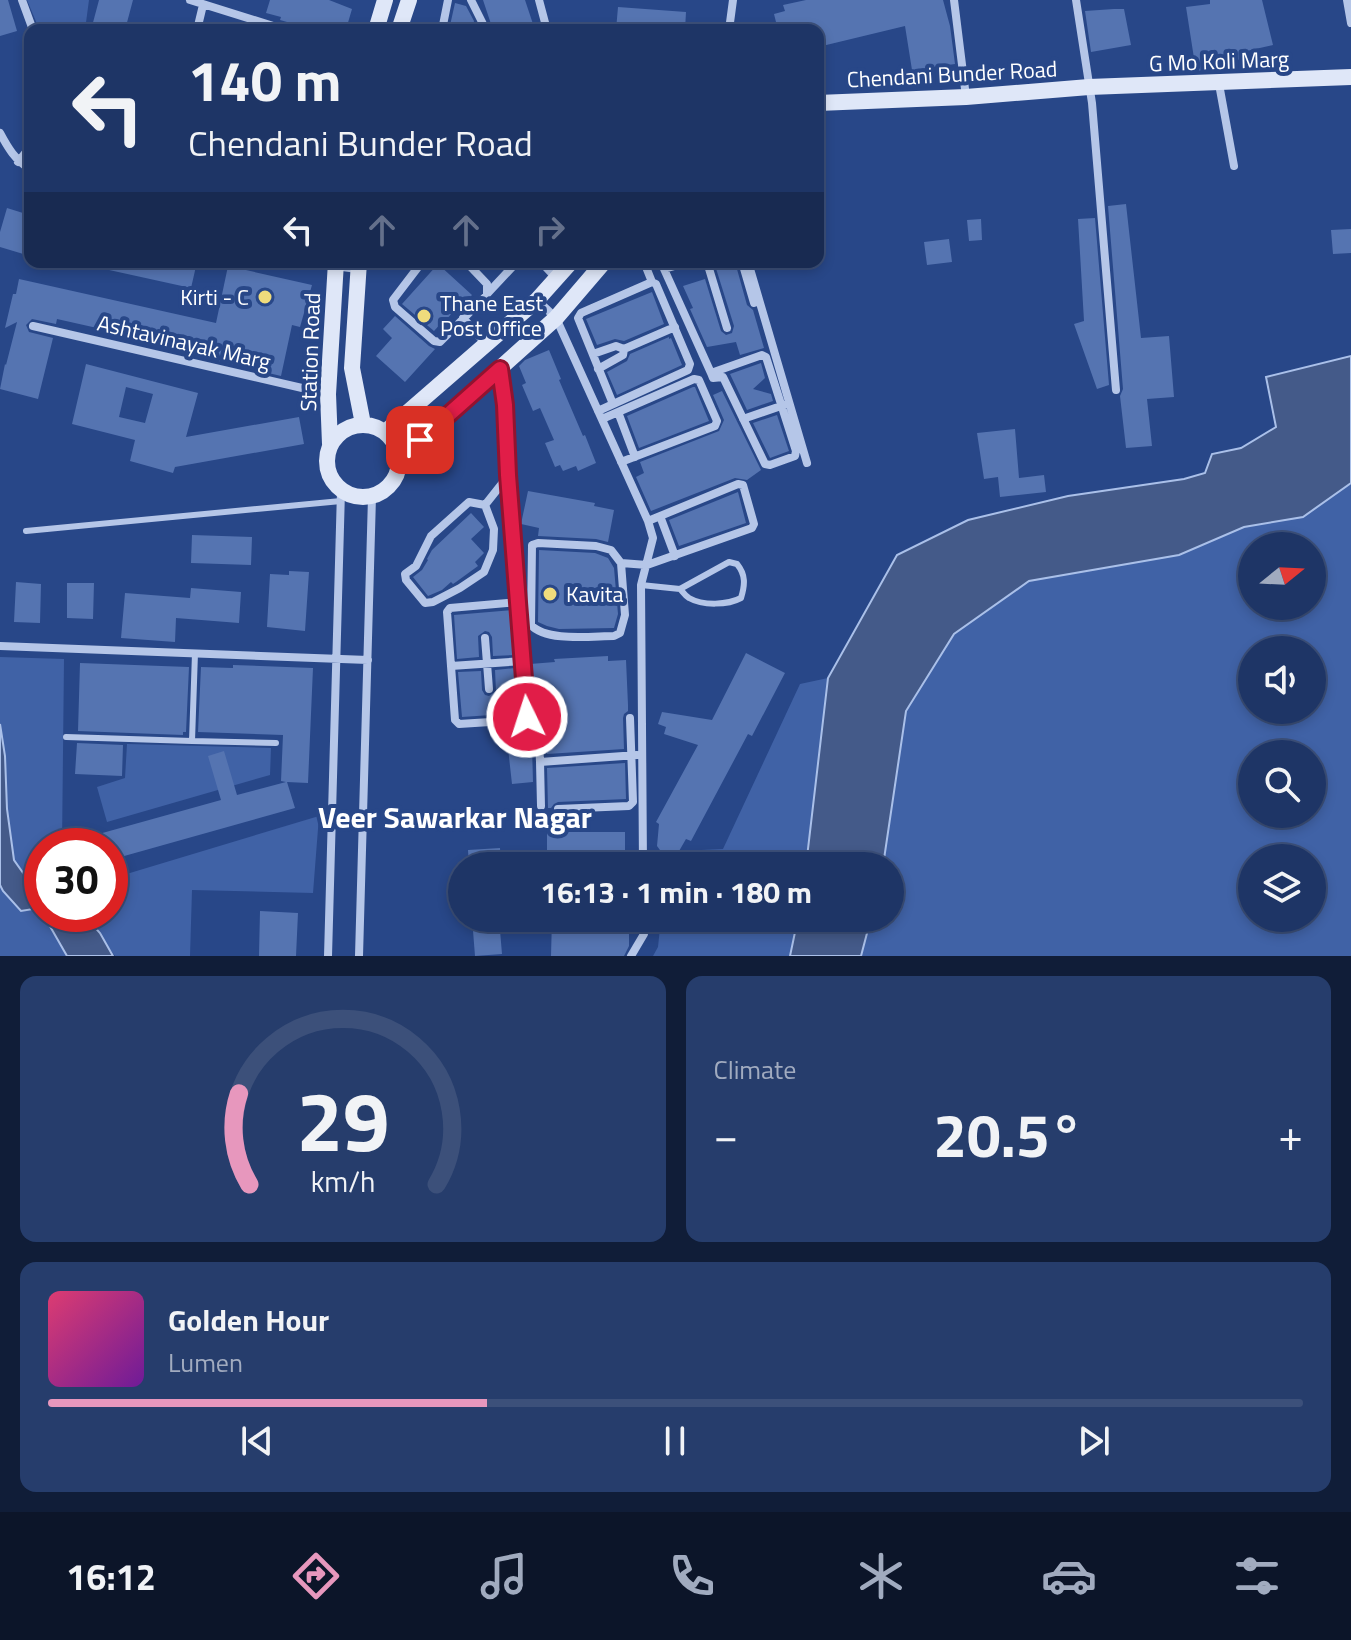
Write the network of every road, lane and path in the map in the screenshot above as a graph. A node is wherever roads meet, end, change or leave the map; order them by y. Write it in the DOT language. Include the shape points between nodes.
graph roads {
  1 [pos="22,0"];
  2 [pos="190,0"];
  3 [pos="385,0"];
  4 [pos="409,0"];
  5 [pos="448,0"];
  6 [pos="471,0"];
  7 [pos="539,0"];
  8 [pos="733,0"];
  9 [pos="954,0"];
  10 [pos="1076,0"];
  11 [pos="1347,0"];
  12 [pos="203,5"];
  13 [pos="1351,23"];
  14 [pos="31,24"];
  15 [pos="198,24"];
  16 [pos="266,24"];
  17 [pos="378,24"];
  18 [pos="401,24"];
  19 [pos="443,24"];
  20 [pos="483,24"];
  21 [pos="545,24"];
  22 [pos="730,24"];
  23 [pos="1351,77"];
  24 [pos="1219,84"];
  25 [pos="1089,87"];
  26 [pos="966,97"];
  27 [pos="824,103"];
  28 [pos="0,133"];
  29 [pos="24,154"];
  30 [pos="18,162"];
  31 [pos="24,166"];
  32 [pos="1234,166"];
  33 [pos="335,268"];
  34 [pos="358,268"];
  35 [pos="417,268"];
  36 [pos="472,268"];
  37 [pos="512,268"];
  38 [pos="547,268"];
  39 [pos="565,268"];
  40 [pos="599,268"];
  41 [pos="646,268"];
  42 [pos="663,268"];
  43 [pos="709,268"];
  44 [pos="744,268"];
  45 [pos="750,268"];
  46 [pos="556,278"];
  47 [pos="652,282"];
  48 [pos="487,295"];
  49 [pos="537,300"];
  50 [pos="463,318"];
  51 [pos="556,318"];
  52 [pos="33,326"];
  53 [pos="675,327"];
  54 [pos="727,328"];
  55 [pos="764,336"];
  56 [pos="486,344"];
  57 [pos="624,349"];
  58 [pos="593,354"];
  59 [pos="329,368"];
  60 [pos="352,368"];
  61 [pos="500,369"];
  62 [pos="598,369"];
  63 [pos="711,373"];
  64 [pos="1116,390"];
  65 [pos="328,394"];
  66 [pos="785,405"];
  67 [pos="615,408"];
  68 [pos="600,415"];
  69 [pos="743,419"];
  70 [pos="363,424"];
  71 [pos="793,429"];
  72 [pos="385,432"];
  73 [pos="330,444"];
  74 [pos="635,457"];
  75 [pos="400,458"];
  76 [pos="621,462"];
  77 [pos="807,463"];
  78 [pos="508,475"];
  79 [pos="341,496"];
  80 [pos="372,497"];
  81 [pos="485,505"];
  82 [pos="660,516"];
  83 [pos="648,521"];
  84 [pos="26,531"];
  85 [pos="675,556"];
  86 [pos="621,563"];
  87 [pos="647,565"];
  88 [pos="641,585"];
  89 [pos="680,589"];
  90 [pos="518,602"];
  91 [pos="485,638"];
  92 [pos="0,646"];
  93 [pos="195,653"];
  94 [pos="337,659"];
  95 [pos="368,660"];
  96 [pos="523,661"];
  97 [pos="487,664"];
  98 [pos="451,666"];
  99 [pos="489,689"];
  100 [pos="630,718"];
  101 [pos="538,722"];
  102 [pos="66,737"];
  103 [pos="192,741"];
  104 [pos="276,743"];
  105 [pos="642,755"];
  106 [pos="632,756"];
  107 [pos="540,762"];
  108 [pos="541,806"];
  109 [pos="558,809"];
  110 [pos="643,852"];
  111 [pos="644,932"];
  112 [pos="328,956"];
  113 [pos="359,956"];
  114 [pos="631,956"];
  1 -- 14 [label="street"];
  2 -- 12 [label="street"];
  3 -- 17 [label="main road"];
  4 -- 18 [label="main road"];
  5 -- 19 [label="street"];
  6 -- 20 [label="street"];
  7 -- 21 [label="street"];
  8 -- 22 [label="street"];
  9 -- 26 [label="street"];
  10 -- 25 [label="street"];
  11 -- 13 [label="street"];
  12 -- 15 [label="street"];
  12 -- 16 [label="street"];
  23 -- 24 [label="main road, G Mo Koli Marg"];
  24 -- 25 [label="main road, G Mo Koli Marg"];
  24 -- 32 [label="street"];
  25 -- 26 [label="main road, Chendani Bunder Road"];
  25 -- 64 [label="street"];
  26 -- 27 [label="main road, Chendani Bunder Road"];
  28 -- 30 [label="street"];
  29 -- 30 [label="street"];
  30 -- 31 [label="street"];
  33 -- 59 [label="main road, Station Road"];
  34 -- 60 [label="main road, Station Road"];
  35 -- 50 [label="street" via="393,300 395,307 440,342"];
  36 -- 48 [label="street" via="487,284"];
  37 -- 48 [label="street"];
  38 -- 46 [label="street"];
  39 -- 46 [label="main road"];
  40 -- 51 [label="main road"];
  41 -- 47 [label="street"];
  42 -- 63 [label="street"];
  43 -- 54 [label="street"];
  44 -- 55 [label="street"];
  45 -- 66 [label="street"];
  46 -- 49 [label="main road"];
  47 -- 53 [label="street"];
  47 -- 58 [label="street" via="581,313 578,318"];
  48 -- 50 [label="street"];
  49 -- 51 [label="street"];
  49 -- 56 [label="main road"];
  50 -- 56 [label="street"];
  51 -- 61 [label="main road"];
  51 -- 68 [label="street"];
  52 -- 65 [label="street, Ashtavinayak Marg"];
  53 -- 57 [label="street"];
  53 -- 67 [label="street" via="688,370"];
  56 -- 72 [label="main road"];
  57 -- 58 [label="street" via="616,346"];
  57 -- 62 [label="street" via="623,355"];
  58 -- 62 [label="street"];
  59 -- 60 [label="main road"];
  59 -- 65 [label="main road, Station Road"];
  60 -- 70 [label="main road, Station Road"];
  61 -- 75 [label="main road"];
  61 -- 78 [label="street"];
  62 -- 67 [label="street"];
  63 -- 66 [label="street" via="762,355"];
  63 -- 69 [label="street" via="713,378 723,377"];
  65 -- 73 [label="main road, Station Road"];
  66 -- 69 [label="street"];
  66 -- 71 [label="street"];
  67 -- 68 [label="street"];
  67 -- 74 [label="street"];
  67 -- 74 [label="street" via="694,379 717,421"];
  68 -- 76 [label="street"];
  69 -- 71 [label="street" via="765,464 795,456"];
  70 -- 72 [label="main road"];
  70 -- 73 [label="main road" via="350,427"];
  71 -- 77 [label="street"];
  72 -- 75 [label="main road"];
  73 -- 79 [label="main road" via="327,470"];
  74 -- 76 [label="street"];
  75 -- 80 [label="main road" via="387,490"];
  76 -- 83 [label="street"];
  78 -- 81 [label="street"];
  78 -- 90 [label="street"];
  79 -- 80 [label="main road"];
  79 -- 84 [label="lane"];
  79 -- 94 [label="street"];
  80 -- 95 [label="street"];
  81 -- 81 [label="street" via="494,529 484,572 425,603 405,574 416,566 431,536 469,502"];
  82 -- 83 [label="street"];
  82 -- 85 [label="street"];
  82 -- 85 [label="street" via="743,485 752,528"];
  83 -- 87 [label="street" via="653,538"];
  85 -- 87 [label="street"];
  86 -- 86 [label="street" via="611,550 596,546 532,545 531,625 554,636 620,633 625,615"];
  86 -- 87 [label="street"];
  87 -- 88 [label="street"];
  88 -- 89 [label="lane"];
  88 -- 105 [label="street"];
  89 -- 89 [label="lane" via="729,562 743,571 745,587 741,598 732,602 689,599"];
  90 -- 96 [label="street"];
  90 -- 98 [label="street" via="450,608"];
  91 -- 97 [label="street"];
  92 -- 93 [label="street"];
  93 -- 94 [label="street"];
  93 -- 103 [label="lane"];
  94 -- 95 [label="street"];
  94 -- 112 [label="street"];
  95 -- 113 [label="street"];
  96 -- 97 [label="street"];
  96 -- 98 [label="street" via="527,717 511,721 459,724"];
  97 -- 98 [label="street"];
  97 -- 99 [label="street"];
  100 -- 106 [label="street"];
  101 -- 107 [label="street"];
  102 -- 103 [label="lane"];
  103 -- 104 [label="lane"];
  105 -- 106 [label="street"];
  105 -- 110 [label="street"];
  106 -- 107 [label="street"];
  106 -- 109 [label="street" via="629,806"];
  107 -- 108 [label="street"];
  111 -- 114 [label="street"];
}
